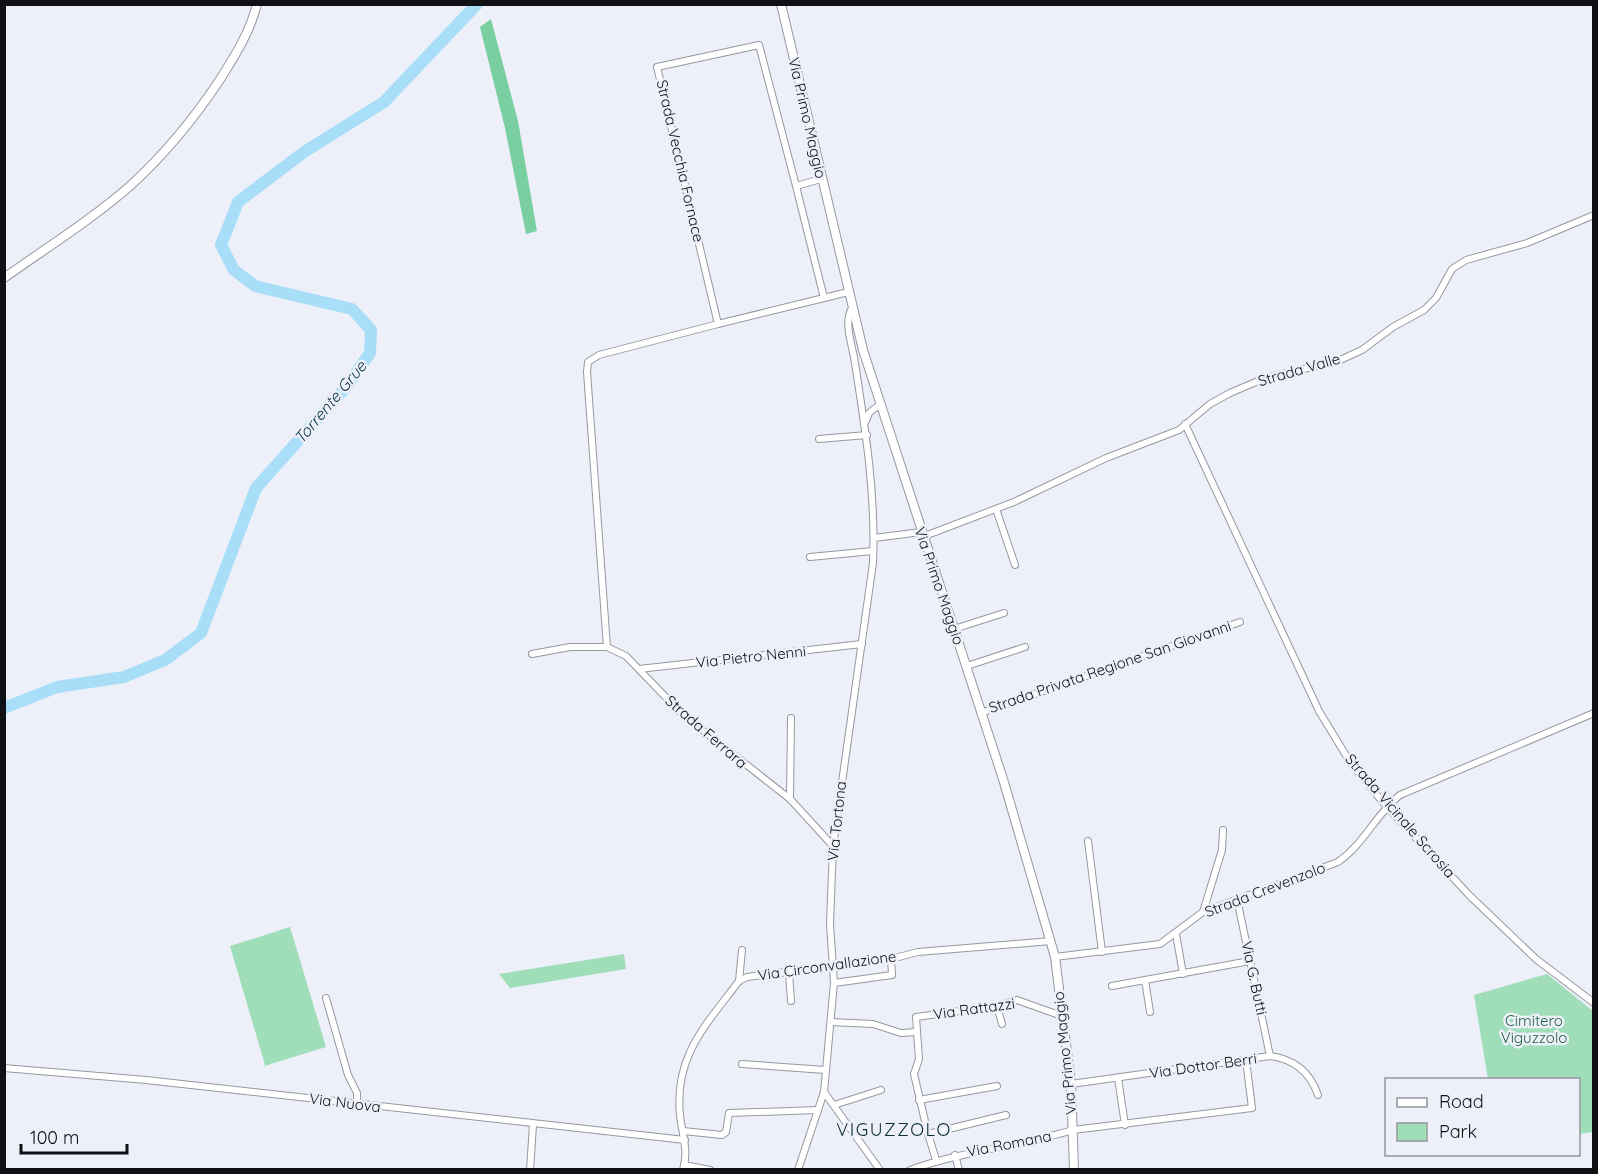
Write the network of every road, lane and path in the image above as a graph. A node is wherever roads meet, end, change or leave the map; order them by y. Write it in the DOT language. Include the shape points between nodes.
graph roads {
  1 [pos="257,4"];
  2 [pos="781,4"];
  3 [pos="821,179"];
  4 [pos="796,186"];
  5 [pos="1593,215"];
  6 [pos="4,278"];
  7 [pos="848,292"];
  8 [pos="824,298"];
  9 [pos="852,308"];
  10 [pos="718,324"];
  11 [pos="879,405"];
  12 [pos="866,421"];
  13 [pos="1185,424"];
  14 [pos="867,435"];
  15 [pos="819,438"];
  16 [pos="996,509"];
  17 [pos="921,534"];
  18 [pos="874,538"];
  19 [pos="873,551"];
  20 [pos="810,557"];
  21 [pos="1015,565"];
  22 [pos="1004,613"];
  23 [pos="1240,622"];
  24 [pos="954,629"];
  25 [pos="862,644"];
  26 [pos="608,647"];
  27 [pos="1025,647"];
  28 [pos="532,654"];
  29 [pos="967,666"];
  30 [pos="639,669"];
  31 [pos="981,713"];
  32 [pos="1593,713"];
  33 [pos="791,718"];
  34 [pos="789,799"];
  35 [pos="1386,806"];
  36 [pos="1223,830"];
  37 [pos="1089,841"];
  38 [pos="833,846"];
  39 [pos="1237,899"];
  40 [pos="1203,912"];
  41 [pos="1176,934"];
  42 [pos="1051,941"];
  43 [pos="742,950"];
  44 [pos="1102,952"];
  45 [pos="1055,957"];
  46 [pos="891,959"];
  47 [pos="1250,961"];
  48 [pos="832,967"];
  49 [pos="789,973"];
  50 [pos="1183,974"];
  51 [pos="1145,980"];
  52 [pos="739,981"];
  53 [pos="834,983"];
  54 [pos="1112,986"];
  55 [pos="326,998"];
  56 [pos="791,1001"];
  57 [pos="1593,1003"];
  58 [pos="997,1006"];
  59 [pos="1150,1012"];
  60 [pos="1062,1016"];
  61 [pos="831,1022"];
  62 [pos="1002,1024"];
  63 [pos="917,1032"];
  64 [pos="1270,1056"];
  65 [pos="1246,1060"];
  66 [pos="742,1064"];
  67 [pos="4,1068"];
  68 [pos="825,1070"];
  69 [pos="1118,1078"];
  70 [pos="1071,1084"];
  71 [pos="997,1086"];
  72 [pos="881,1090"];
  73 [pos="824,1092"];
  74 [pos="1318,1095"];
  75 [pos="919,1100"];
  76 [pos="357,1104"];
  77 [pos="834,1105"];
  78 [pos="818,1110"];
  79 [pos="1006,1115"];
  80 [pos="533,1125"];
  81 [pos="1125,1125"];
  82 [pos="1073,1130"];
  83 [pos="683,1131"];
  84 [pos="932,1133"];
  85 [pos="685,1140"];
  86 [pos="955,1155"];
  87 [pos="936,1160"];
  88 [pos="684,1167"];
  89 [pos="530,1170"];
  90 [pos="710,1170"];
  91 [pos="798,1170"];
  92 [pos="880,1170"];
  93 [pos="910,1170"];
  94 [pos="959,1170"];
  95 [pos="1074,1170"];
  1 -- 6 [label="main road" via="238,51 210,95 158,158 111,202"];
  2 -- 3 [label="main road, Via Primo Maggio"];
  3 -- 4 [label="street"];
  3 -- 7 [label="main road, Via Primo Maggio"];
  4 -- 8 [label="street, Strada Vecchia Fornace"];
  4 -- 10 [label="street, Strada Vecchia Fornace" via="759,45 657,67"];
  5 -- 13 [label="street, Strada Valle" via="1527,243 1466,260 1452,270 1424,310 1362,350 1338,361 1265,378 1210,404"];
  7 -- 8 [label="street"];
  7 -- 9 [label="main road, Via Primo Maggio"];
  8 -- 10 [label="street"];
  9 -- 11 [label="main road, Via Primo Maggio"];
  9 -- 12 [label="street, Via Tortona" via="848,314 850,335"];
  10 -- 26 [label="street" via="599,355 588,362"];
  11 -- 12 [label="street"];
  11 -- 17 [label="main road, Via Primo Maggio"];
  12 -- 14 [label="street, Via Tortona"];
  13 -- 16 [label="street, Strada Valle" via="1179,430 1106,458"];
  13 -- 35 [label="street, Strada Vicinale Scrosia" via="1319,711 1350,762"];
  14 -- 15 [label="street"];
  14 -- 18 [label="street, Via Tortona"];
  16 -- 17 [label="street, Strada Valle"];
  16 -- 21 [label="street"];
  17 -- 18 [label="street, Strada Valle"];
  17 -- 24 [label="main road, Via Primo Maggio"];
  18 -- 19 [label="street, Via Tortona"];
  19 -- 20 [label="street"];
  19 -- 25 [label="street, Via Tortona"];
  22 -- 24 [label="street"];
  23 -- 31 [label="street, Strada Privata Regione San Giovanni"];
  24 -- 29 [label="main road, Via Primo Maggio"];
  25 -- 30 [label="street, Via Pietro Nenni"];
  25 -- 38 [label="street, Via Tortona"];
  26 -- 28 [label="street" via="570,647"];
  26 -- 30 [label="street, Strada Ferrara" via="626,656"];
  27 -- 29 [label="street"];
  29 -- 31 [label="main road, Via Primo Maggio"];
  30 -- 34 [label="street, Strada Ferrara" via="682,714"];
  31 -- 42 [label="main road, Via Primo Maggio"];
  32 -- 35 [label="street" via="1436,778"];
  33 -- 34 [label="street"];
  34 -- 38 [label="street, Strada Ferrara"];
  35 -- 39 [label="street, Strada Crevenzolo" via="1353,850 1338,862"];
  35 -- 57 [label="street, Strada Vicinale Scrosia" via="1536,960"];
  36 -- 40 [label="street" via="1222,850"];
  37 -- 44 [label="street"];
  38 -- 48 [label="street, Via Tortona"];
  39 -- 40 [label="street, Strada Crevenzolo"];
  39 -- 47 [label="street, Via G. Butti"];
  40 -- 41 [label="street, Strada Crevenzolo"];
  41 -- 44 [label="street, Strada Crevenzolo" via="1160,944"];
  41 -- 50 [label="street"];
  42 -- 45 [label="main road, Via Primo Maggio"];
  42 -- 46 [label="street, Via Circonvallazione" via="918,952"];
  43 -- 52 [label="street"];
  44 -- 45 [label="street, Strada Crevenzolo"];
  45 -- 60 [label="main road, Via Primo Maggio"];
  46 -- 48 [label="street, Via Circonvallazione"];
  46 -- 53 [label="street" via="892,975"];
  47 -- 50 [label="street"];
  47 -- 64 [label="street, Via G. Butti"];
  48 -- 49 [label="street, Via Circonvallazione"];
  48 -- 53 [label="street, Via Tortona"];
  49 -- 52 [label="street, Via Circonvallazione"];
  49 -- 56 [label="street"];
  50 -- 51 [label="street"];
  51 -- 54 [label="street"];
  51 -- 59 [label="street"];
  52 -- 83 [label="street, Via Circonvallazione" via="691,1044 680,1097"];
  53 -- 61 [label="street, Via Tortona"];
  55 -- 76 [label="street" via="357,1093"];
  58 -- 60 [label="street, Via Rattazzi" via="1017,1000"];
  58 -- 62 [label="street"];
  58 -- 63 [label="street, Via Rattazzi" via="915,1017"];
  60 -- 70 [label="main road, Via Primo Maggio"];
  61 -- 63 [label="street, Via Rattazzi" via="873,1024 901,1034"];
  61 -- 68 [label="street, Via Tortona"];
  63 -- 75 [label="street" via="919,1059 914,1074"];
  64 -- 65 [label="street, Via Dottor Berri"];
  64 -- 74 [label="street, Via Dottor Berri" via="1283,1058 1304,1071 1313,1080"];
  65 -- 69 [label="street, Via Dottor Berri"];
  65 -- 81 [label="street, Via Romana" via="1252,1108"];
  66 -- 68 [label="street"];
  67 -- 76 [label="street, Via Nuova"];
  68 -- 73 [label="street, Via Tortona"];
  69 -- 70 [label="street, Via Dottor Berri"];
  69 -- 81 [label="street"];
  70 -- 82 [label="main road, Via Primo Maggio"];
  71 -- 75 [label="street"];
  72 -- 77 [label="street"];
  73 -- 77 [label="street"];
  73 -- 78 [label="street, Via Tortona"];
  75 -- 84 [label="street"];
  76 -- 80 [label="street, Via Nuova"];
  77 -- 92 [label="street"];
  78 -- 83 [label="street" via="729,1113 722,1135"];
  78 -- 91 [label="street, Via Tortona"];
  79 -- 84 [label="street"];
  80 -- 85 [label="street, Via Nuova"];
  80 -- 89 [label="street"];
  81 -- 82 [label="street, Via Romana"];
  82 -- 86 [label="street, Via Romana"];
  82 -- 95 [label="main road, Via Primo Maggio"];
  83 -- 85 [label="street, Via Circonvallazione"];
  84 -- 87 [label="street"];
  85 -- 88 [label="street, Via Circonvallazione"];
  86 -- 87 [label="street, Via Romana"];
  86 -- 94 [label="street"];
  87 -- 93 [label="street, Via Romana"];
  88 -- 90 [label="street"];
}
